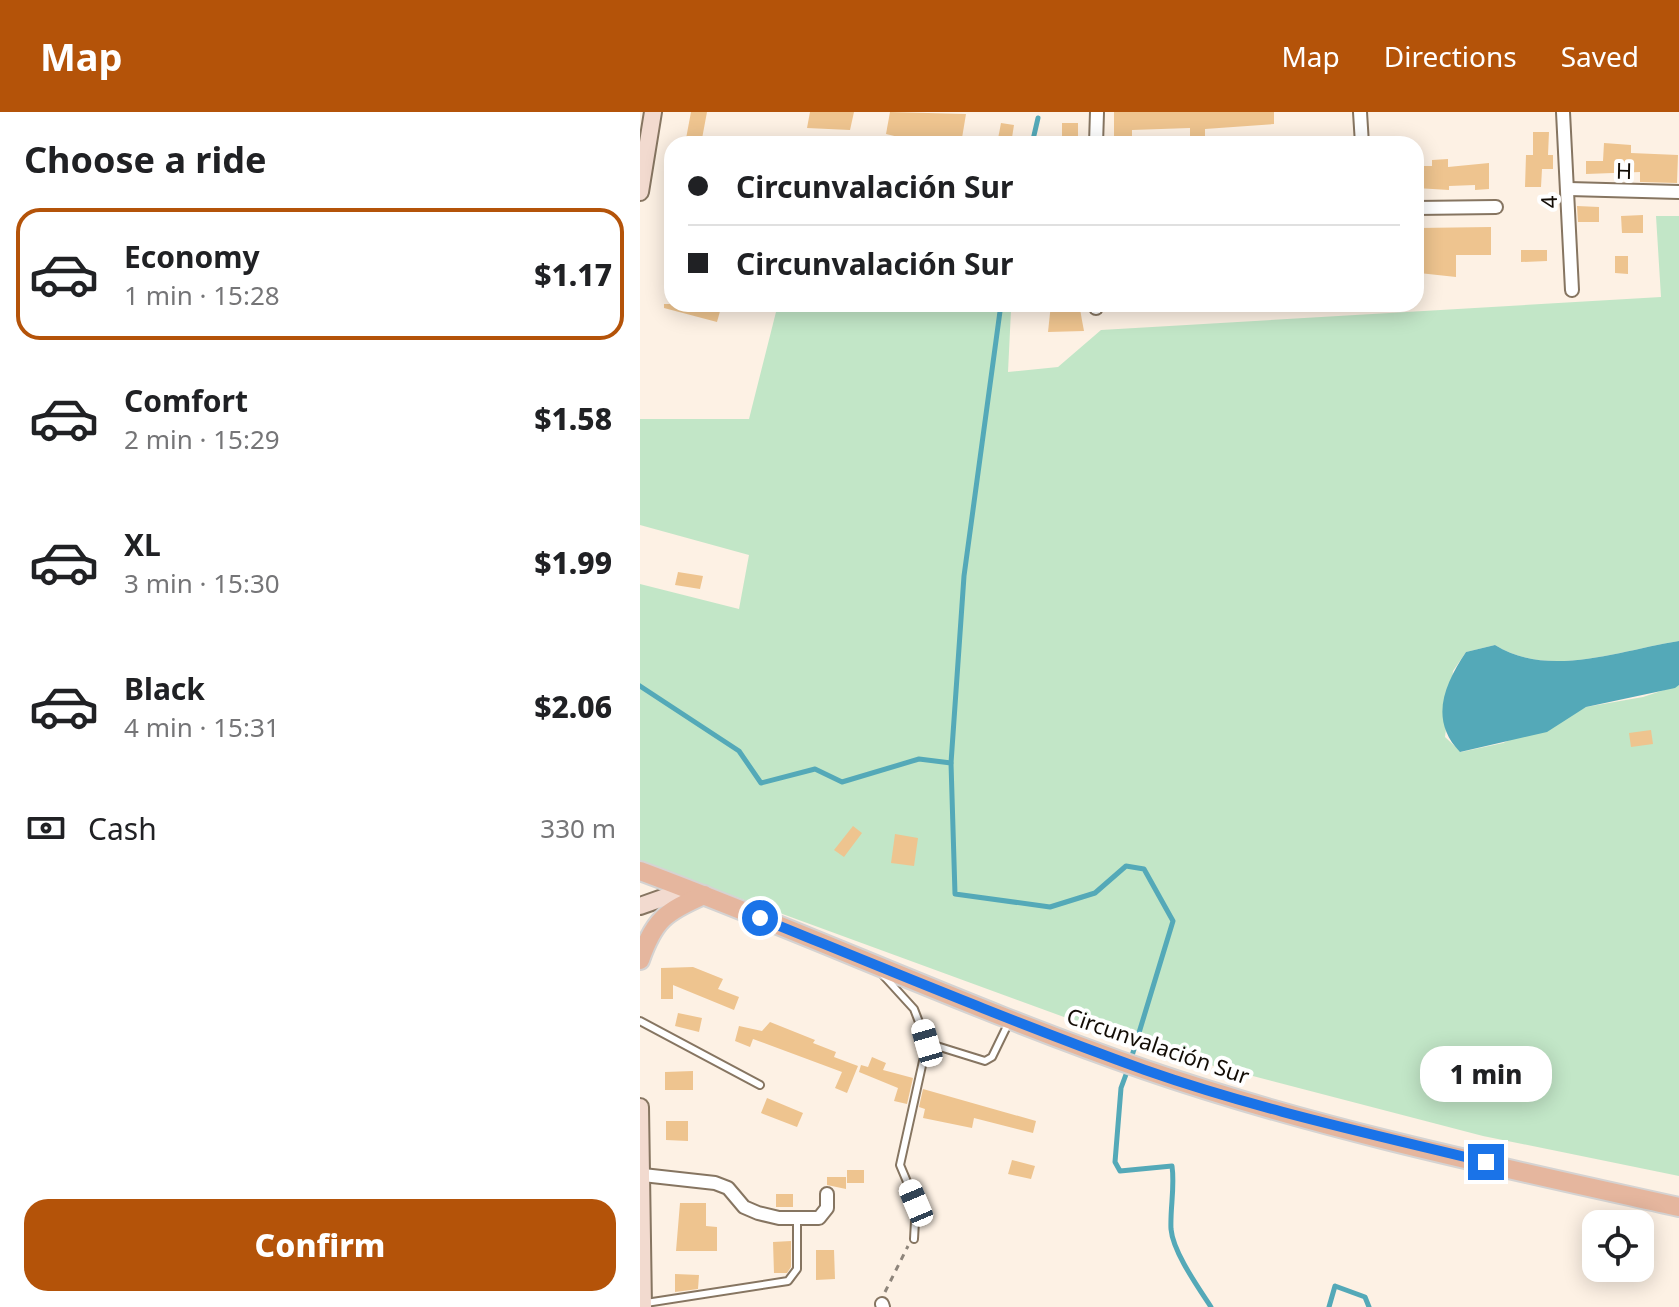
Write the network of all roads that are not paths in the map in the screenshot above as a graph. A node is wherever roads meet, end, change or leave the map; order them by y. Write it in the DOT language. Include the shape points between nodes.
graph roads {
  1 [pos="653,112"];
  2 [pos="1097,112"];
  3 [pos="1360,112"];
  4 [pos="1563,112"];
  5 [pos="1096,136"];
  6 [pos="1362,136"];
  7 [pos="1569,189"];
  8 [pos="640,192"];
  9 [pos="1679,192"];
  10 [pos="1496,207"];
  11 [pos="1424,208"];
  12 [pos="1572,290"];
  13 [pos="640,871"];
  14 [pos="696,892"];
  15 [pos="640,906"];
  16 [pos="640,960"];
  17 [pos="872,964"];
  18 [pos="1010,1020"];
  19 [pos="640,1021"];
  20 [pos="927,1043"];
  21 [pos="760,1085"];
  22 [pos="640,1107"];
  23 [pos="640,1131"];
  24 [pos="643,1175"];
  25 [pos="827,1194"];
  26 [pos="1679,1207"];
  27 [pos="797,1218"];
  28 [pos="914,1239"];
  29 [pos="643,1305"];
  1 -- 8 [label="main road"];
  2 -- 5 [label="street"];
  3 -- 6 [label="street"];
  4 -- 7 [label="street, 4"];
  7 -- 9 [label="street, H"];
  7 -- 12 [label="street, 4"];
  10 -- 11 [label="street"];
  13 -- 14 [label="main road, Circunvalación Sur"];
  14 -- 15 [label="main road"];
  14 -- 16 [label="main road" via="667,912 651,932"];
  14 -- 17 [label="main road, Circunvalación Sur"];
  17 -- 18 [label="main road, Circunvalación Sur"];
  17 -- 20 [label="lane" via="914,1009"];
  18 -- 20 [label="lane" via="985,1061"];
  18 -- 26 [label="main road, Circunvalación Sur" via="1259,1106"];
  19 -- 21 [label="lane"];
  20 -- 28 [label="lane" via="900,1165 916,1203"];
  22 -- 23 [label="main road"];
  23 -- 24 [label="main road"];
  24 -- 27 [label="street" via="715,1183 758,1213"];
  24 -- 29 [label="main road"];
  25 -- 27 [label="street" via="827,1208 819,1218"];
  27 -- 29 [label="lane" via="797,1269 788,1281"];
}
